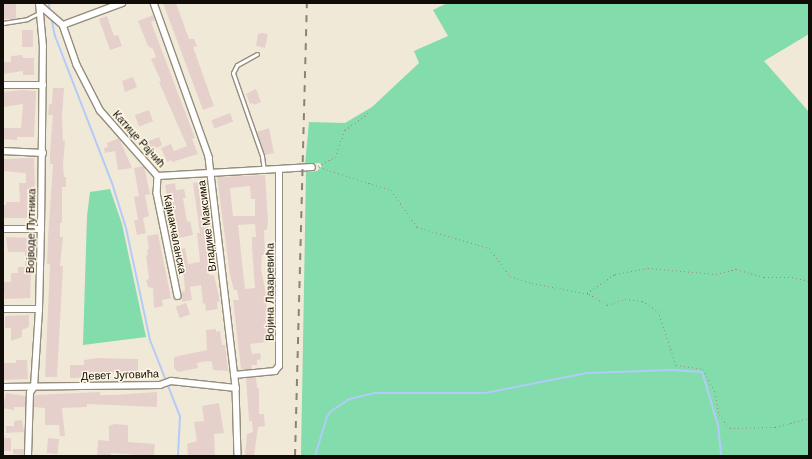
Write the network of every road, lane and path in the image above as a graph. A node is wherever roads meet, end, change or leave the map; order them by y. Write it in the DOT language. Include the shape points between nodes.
graph roads {
  1 [pos="122,3"];
  2 [pos="154,3"];
  3 [pos="39,4"];
  4 [pos="41,12"];
  5 [pos="3,23"];
  6 [pos="63,25"];
  7 [pos="257,54"];
  8 [pos="3,85"];
  9 [pos="43,85"];
  10 [pos="370,112"];
  11 [pos="3,151"];
  12 [pos="43,153"];
  13 [pos="314,167"];
  14 [pos="279,170"];
  15 [pos="264,171"];
  16 [pos="211,173"];
  17 [pos="158,176"];
  18 [pos="3,229"];
  19 [pos="41,229"];
  20 [pos="809,281"];
  21 [pos="586,293"];
  22 [pos="178,296"];
  23 [pos="3,309"];
  24 [pos="39,309"];
  25 [pos="234,375"];
  26 [pos="3,387"];
  27 [pos="34,387"];
  28 [pos="236,388"];
  29 [pos="809,418"];
  30 [pos="28,456"];
  31 [pos="238,456"];
  1 -- 6 [label="street"];
  2 -- 16 [label="street, Владике Максима" via="203,138"];
  3 -- 4 [label="street, Војводе Путника"];
  3 -- 6 [label="street, Катице Рајчић"];
  4 -- 5 [label="lane" via="27,19"];
  4 -- 9 [label="street, Војводе Путника"];
  6 -- 17 [label="street, Катице Рајчић" via="77,65 100,110"];
  7 -- 15 [label="lane" via="237,65 233,73 262,156"];
  8 -- 9 [label="street"];
  9 -- 12 [label="street, Војводе Путника"];
  10 -- 13 [label="path" via="346,130 335,157"];
  11 -- 12 [label="street"];
  12 -- 19 [label="street, Војводе Путника"];
  13 -- 14 [label="street, Катице Рајчић"];
  13 -- 21 [label="path" via="384,186 399,198 417,227 489,248 510,276 532,283"];
  14 -- 15 [label="street, Катице Рајчић"];
  14 -- 25 [label="street, Војина Лазаревића" via="280,366 275,371"];
  15 -- 16 [label="street, Катице Рајчић"];
  16 -- 17 [label="street, Катице Рајчић"];
  16 -- 25 [label="street, Владике Максима"];
  17 -- 22 [label="street, Кајмакчаланска" via="157,193"];
  18 -- 19 [label="street"];
  19 -- 24 [label="street, Војводе Путника"];
  20 -- 21 [label="path" via="792,277 764,277 736,270 716,274 648,268 615,274"];
  21 -- 29 [label="path" via="607,305 624,299 642,301 658,311 676,365 704,369 715,392 720,415 730,428 775,427"];
  23 -- 24 [label="street"];
  24 -- 27 [label="street, Војводе Путника"];
  25 -- 28 [label="street, Владике Максима"];
  26 -- 27 [label="street, Девет Југовића"];
  27 -- 28 [label="street, Девет Југовића" via="160,385 171,381"];
  27 -- 30 [label="street, Војводе Путника" via="30,393"];
  28 -- 31 [label="street, Владике Максима"];
}
